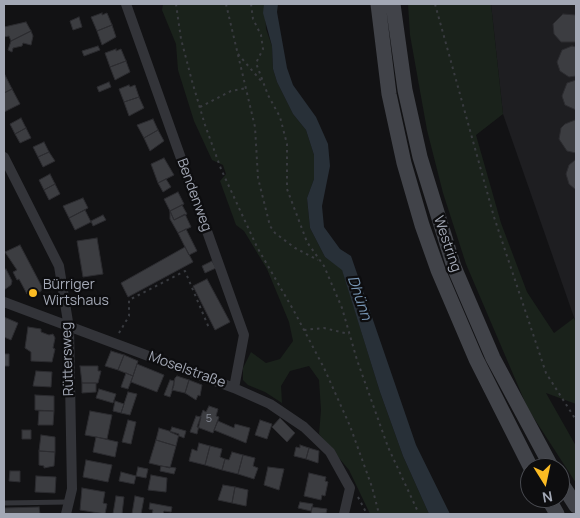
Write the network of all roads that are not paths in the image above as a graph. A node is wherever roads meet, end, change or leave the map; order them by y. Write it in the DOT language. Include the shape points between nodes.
graph roads {
  1 [pos="126,4"];
  2 [pos="378,4"];
  3 [pos="393,4"];
  4 [pos="4,158"];
  5 [pos="4,302"];
  6 [pos="69,328"];
  7 [pos="234,388"];
  8 [pos="526,458"];
  9 [pos="547,458"];
  10 [pos="68,502"];
  11 [pos="4,503"];
  12 [pos="66,514"];
  13 [pos="344,514"];
  1 -- 7 [label="street, Bendenweg" via="244,335"];
  2 -- 8 [label="main road, Westring" via="389,94 422,225 476,359"];
  3 -- 9 [label="main road, Westring" via="405,90 420,158 454,267 493,358"];
  4 -- 6 [label="street, Rüttersweg" via="59,266"];
  5 -- 6 [label="street, Moselstraße"];
  6 -- 7 [label="street, Moselstraße"];
  6 -- 10 [label="street, Rüttersweg" via="72,489"];
  7 -- 13 [label="street, Moselstraße" via="270,404 304,427 330,452 350,488"];
  10 -- 11 [label="lane"];
  10 -- 12 [label="street, Rüttersweg"];
}
